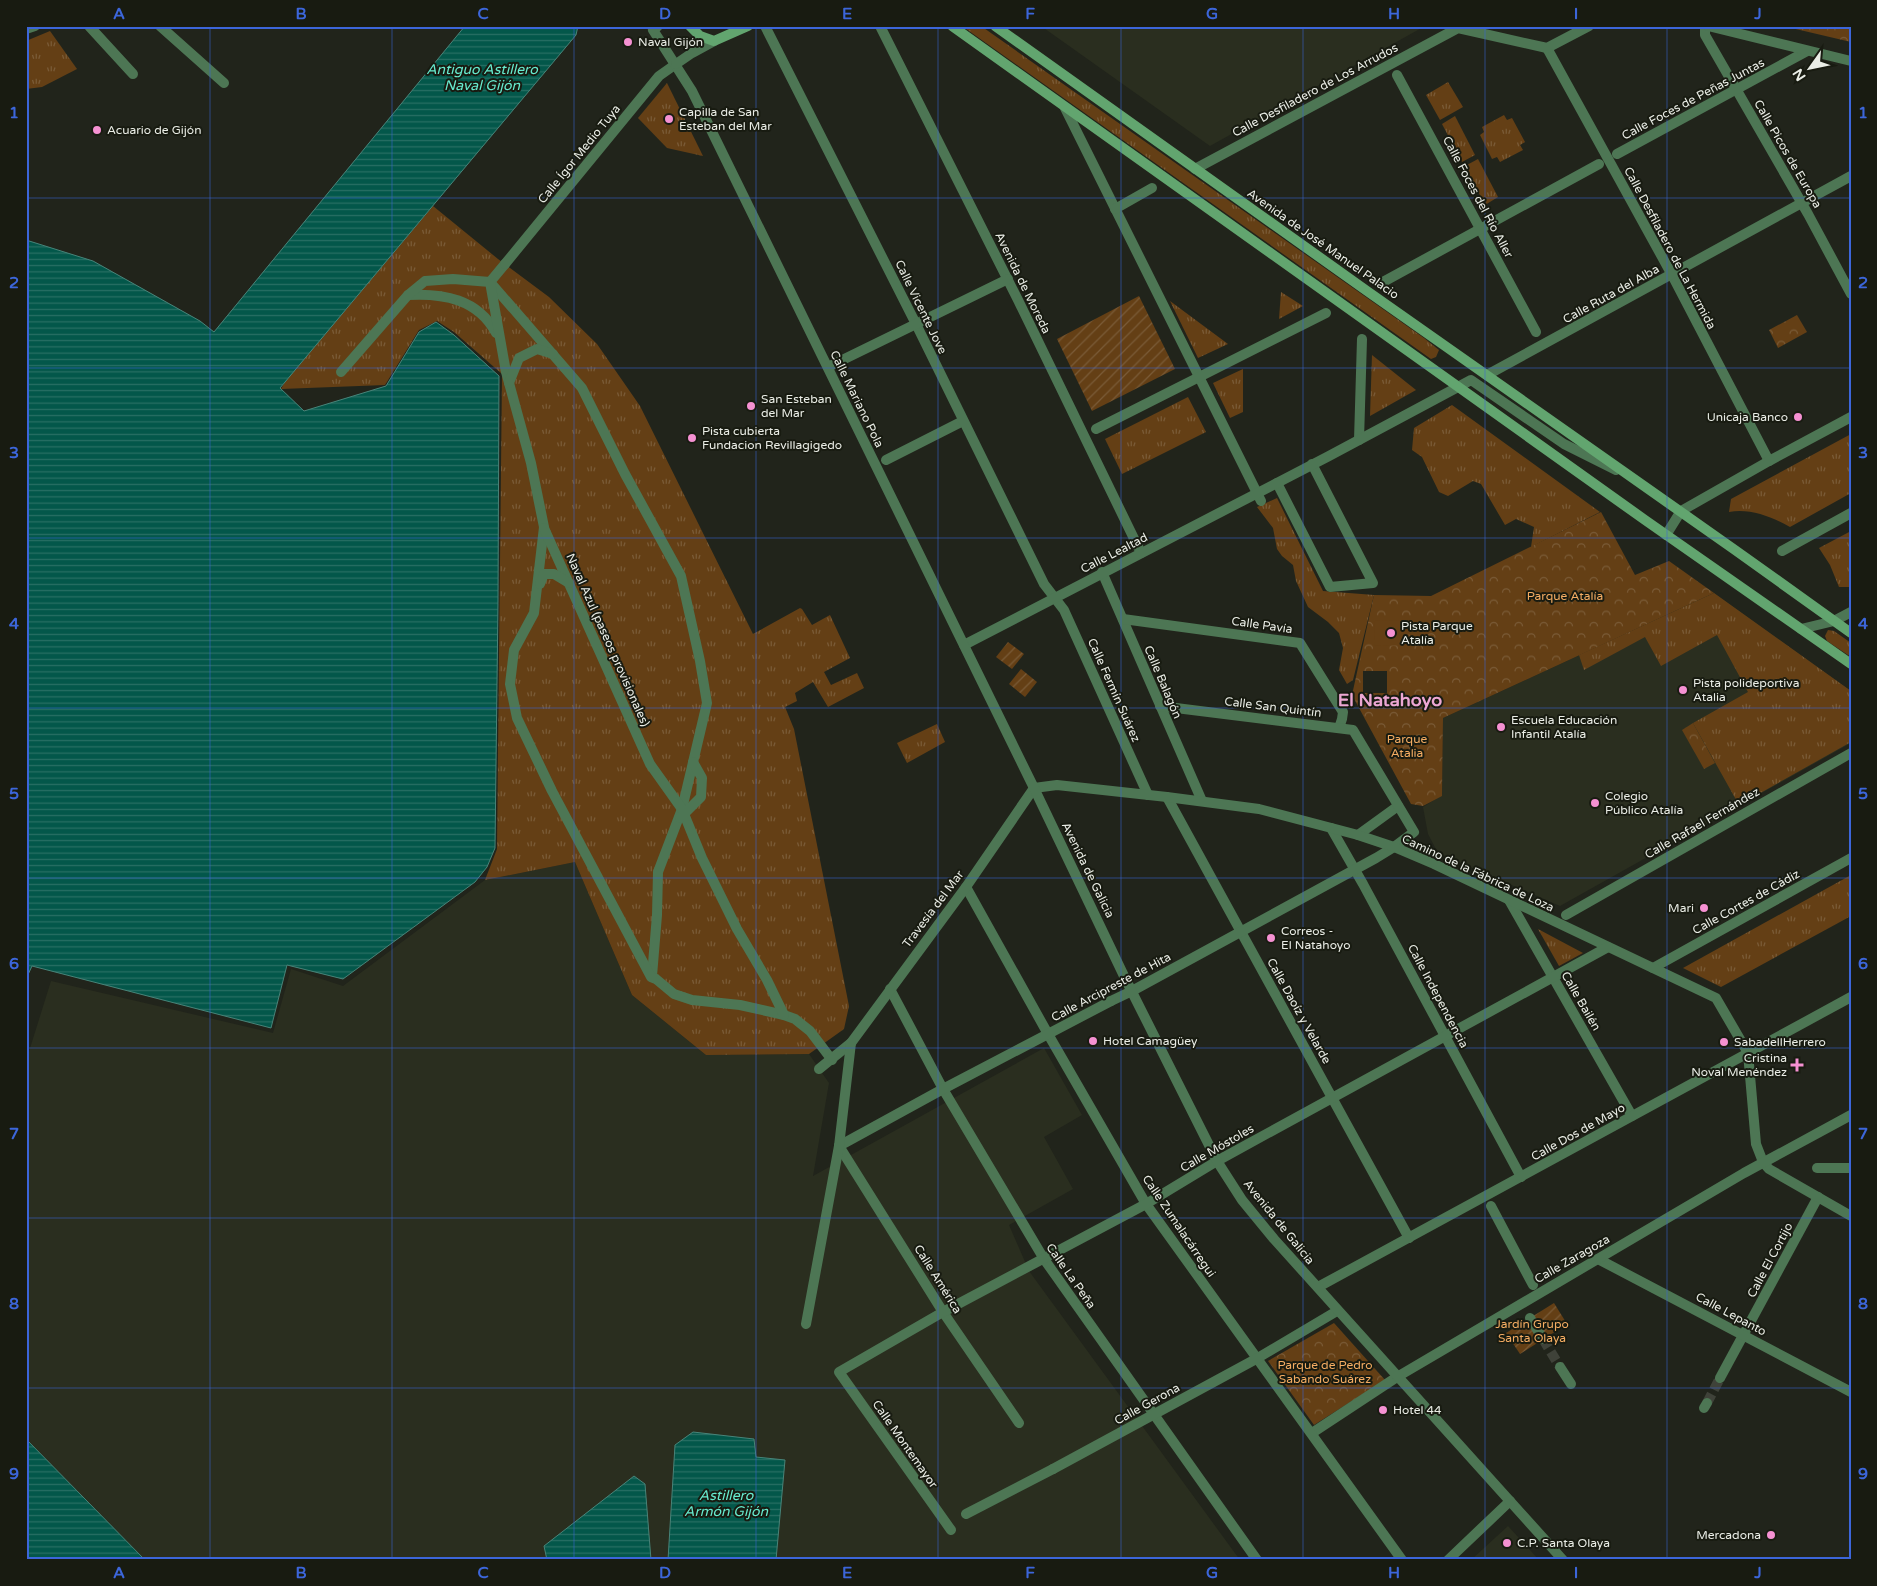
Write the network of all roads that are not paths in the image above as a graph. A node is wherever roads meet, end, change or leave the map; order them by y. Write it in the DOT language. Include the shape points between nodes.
graph roads {
  1 [pos="35,26"];
  2 [pos="89,26"];
  3 [pos="160,26"];
  4 [pos="690,26"];
  5 [pos="748,26"];
  6 [pos="765,26"];
  7 [pos="880,26"];
  8 [pos="952,26"];
  9 [pos="995,26"];
  10 [pos="1589,26"];
  11 [pos="1707,26"];
  12 [pos="654,28"];
  13 [pos="26,29"];
  14 [pos="714,41"];
  15 [pos="1547,48"];
  16 [pos="1807,51"];
  17 [pos="1851,61"];
  18 [pos="676,64"];
  19 [pos="133,74"];
  20 [pos="1397,75"];
  21 [pos="225,84"];
  22 [pos="1737,90"];
  23 [pos="1065,108"];
  24 [pos="1617,154"];
  25 [pos="1599,164"];
  26 [pos="1195,169"];
  27 [pos="1851,176"];
  28 [pos="1152,188"];
  29 [pos="1802,203"];
  30 [pos="1115,209"];
  31 [pos="1480,228"];
  32 [pos="1672,275"];
  33 [pos="1008,280"];
  34 [pos="490,282"];
  35 [pos="1383,282"];
  36 [pos="1851,294"];
  37 [pos="408,295"];
  38 [pos="1326,313"];
  39 [pos="916,324"];
  40 [pos="1536,332"];
  41 [pos="1362,339"];
  42 [pos="501,343"];
  43 [pos="553,354"];
  44 [pos="828,367"];
  45 [pos="341,372"];
  46 [pos="1487,375"];
  47 [pos="1198,377"];
  48 [pos="509,383"];
  49 [pos="1458,387"];
  50 [pos="1851,416"];
  51 [pos="962,421"];
  52 [pos="1096,429"];
  53 [pos="1359,440"];
  54 [pos="886,460"];
  55 [pos="1768,461"];
  56 [pos="1312,464"];
  57 [pos="1637,480"];
  58 [pos="1277,483"];
  59 [pos="1259,497"];
  60 [pos="1680,512"];
  61 [pos="1851,513"];
  62 [pos="544,527"];
  63 [pos="1666,535"];
  64 [pos="1782,551"];
  65 [pos="1141,553"];
  66 [pos="1102,572"];
  67 [pos="569,583"];
  68 [pos="537,589"];
  69 [pos="1055,597"];
  70 [pos="1851,612"];
  71 [pos="1122,619"];
  72 [pos="1834,621"];
  73 [pos="1801,629"];
  74 [pos="1851,633"];
  75 [pos="964,645"];
  76 [pos="1851,664"];
  77 [pos="1160,706"];
  78 [pos="1339,728"];
  79 [pos="643,750"];
  80 [pos="1851,753"];
  81 [pos="692,764"];
  82 [pos="664,784"];
  83 [pos="1034,788"];
  84 [pos="1148,795"];
  85 [pos="1167,797"];
  86 [pos="1202,801"];
  87 [pos="1398,806"];
  88 [pos="681,814"];
  89 [pos="1331,828"];
  90 [pos="1358,836"];
  91 [pos="1394,847"];
  92 [pos="1851,858"];
  93 [pos="1355,869"];
  94 [pos="966,887"];
  95 [pos="1508,899"];
  96 [pos="1566,915"];
  97 [pos="1241,932"];
  98 [pos="1608,947"];
  99 [pos="1653,968"];
  100 [pos="652,977"];
  101 [pos="1553,977"];
  102 [pos="890,989"];
  103 [pos="1132,991"];
  104 [pos="1851,998"];
  105 [pos="784,1015"];
  106 [pos="1048,1034"];
  107 [pos="1446,1036"];
  108 [pos="850,1043"];
  109 [pos="1748,1053"];
  110 [pos="832,1060"];
  111 [pos="820,1069"];
  112 [pos="943,1089"];
  113 [pos="1332,1098"];
  114 [pos="1632,1116"];
  115 [pos="1851,1116"];
  116 [pos="839,1146"];
  117 [pos="1217,1161"];
  118 [pos="1763,1162"];
  119 [pos="1817,1168"];
  120 [pos="1851,1168"];
  121 [pos="1522,1177"];
  122 [pos="1818,1198"];
  123 [pos="1146,1204"];
  124 [pos="1491,1206"];
  125 [pos="1851,1216"];
  126 [pos="1409,1238"];
  127 [pos="1598,1259"];
  128 [pos="1044,1260"];
  129 [pos="1534,1285"];
  130 [pos="1318,1288"];
  131 [pos="1337,1311"];
  132 [pos="943,1312"];
  133 [pos="1530,1318"];
  134 [pos="806,1324"];
  135 [pos="1744,1335"];
  136 [pos="1543,1339"];
  137 [pos="1256,1359"];
  138 [pos="1560,1367"];
  139 [pos="839,1372"];
  140 [pos="1397,1377"];
  141 [pos="1720,1378"];
  142 [pos="1571,1384"];
  143 [pos="1851,1392"];
  144 [pos="1154,1414"];
  145 [pos="1019,1423"];
  146 [pos="1312,1433"];
  147 [pos="1510,1501"];
  148 [pos="966,1514"];
  149 [pos="951,1530"];
  150 [pos="1257,1560"];
  151 [pos="1402,1560"];
  152 [pos="1448,1560"];
  153 [pos="1563,1560"];
  1 -- 13 [label="street"];
  2 -- 19 [label="street"];
  3 -- 21 [label="street"];
  4 -- 14 [label="main road" via="700,36"];
  5 -- 14 [label="main road"];
  6 -- 39 [label="street, Calle Vicente Jove"];
  7 -- 33 [label="street, Avenida de Moreda"];
  8 -- 23 [label="main road"];
  9 -- 26 [label="main road, Avenida de José Manuel Palacio"];
  10 -- 15 [label="street"];
  11 -- 16 [label="street"];
  11 -- 22 [label="street, Calle Picos de Europa" via="1705,35"];
  12 -- 18 [label="street, Calle Mariano Pola"];
  14 -- 18 [label="street, Calle Ígor Medio Tuya"];
  15 -- 26 [label="street, Calle Desfiladero de Los Arrudos" via="1458,28"];
  15 -- 32 [label="street, Calle Desfiladero de La Hermida"];
  16 -- 17 [label="street"];
  16 -- 22 [label="street, Calle Foces de Peñas Juntas"];
  18 -- 34 [label="street, Calle Ígor Medio Tuya" via="659,76"];
  18 -- 44 [label="street, Calle Mariano Pola"];
  20 -- 31 [label="street, Calle Foces del Río Aller"];
  22 -- 24 [label="street, Calle Foces de Peñas Juntas"];
  22 -- 29 [label="street, Calle Picos de Europa"];
  23 -- 30 [label="street"];
  23 -- 49 [label="main road"];
  25 -- 31 [label="street"];
  26 -- 46 [label="main road, Avenida de José Manuel Palacio"];
  27 -- 29 [label="street, Calle Ruta del Alba"];
  28 -- 30 [label="street"];
  29 -- 32 [label="street, Calle Ruta del Alba"];
  29 -- 36 [label="street, Calle Picos de Europa"];
  30 -- 47 [label="street"];
  31 -- 35 [label="street"];
  31 -- 40 [label="street, Calle Foces del Río Aller"];
  32 -- 46 [label="street, Calle Ruta del Alba"];
  32 -- 55 [label="street, Calle Desfiladero de La Hermida"];
  33 -- 39 [label="street"];
  33 -- 65 [label="street, Avenida de Moreda"];
  34 -- 37 [label="street" via="453,279 425,282"];
  34 -- 42 [label="street"];
  34 -- 43 [label="street"];
  37 -- 42 [label="street" via="429,294 465,301 490,322"];
  37 -- 45 [label="street"];
  38 -- 47 [label="street"];
  39 -- 44 [label="street"];
  39 -- 51 [label="street, Calle Vicente Jove"];
  41 -- 53 [label="street"];
  42 -- 48 [label="street"];
  43 -- 48 [label="street" via="536,349 519,358"];
  43 -- 81 [label="street" via="582,388 681,576 707,703"];
  44 -- 75 [label="street, Calle Mariano Pola"];
  46 -- 57 [label="main road, Avenida de José Manuel Palacio"];
  47 -- 52 [label="street"];
  47 -- 59 [label="street"];
  48 -- 62 [label="street"];
  49 -- 53 [label="street, Calle Lealtad"];
  49 -- 57 [label="street, Avenida de José Manuel Palacio" via="1471,380 1564,444"];
  49 -- 63 [label="main road"];
  50 -- 55 [label="street"];
  51 -- 54 [label="street"];
  51 -- 69 [label="street, Calle Vicente Jove" via="1044,584"];
  53 -- 56 [label="street, Calle Lealtad"];
  55 -- 60 [label="street"];
  56 -- 58 [label="street, Calle Lealtad"];
  56 -- 58 [label="street" via="1373,582 1330,587"];
  57 -- 60 [label="main road, Avenida de José Manuel Palacio"];
  58 -- 59 [label="street, Calle Lealtad"];
  59 -- 65 [label="street, Calle Lealtad"];
  60 -- 63 [label="street"];
  60 -- 72 [label="main road, Avenida de José Manuel Palacio"];
  61 -- 64 [label="street"];
  62 -- 67 [label="street, Naval Azul (paseos provisionales)"];
  62 -- 68 [label="street"];
  63 -- 73 [label="main road"];
  65 -- 66 [label="street, Calle Lealtad"];
  66 -- 69 [label="street, Calle Lealtad"];
  66 -- 71 [label="street, Calle Balagón"];
  67 -- 68 [label="street" via="554,574 544,574"];
  67 -- 79 [label="street, Naval Azul (paseos provisionales)"];
  68 -- 100 [label="street" via="534,613 514,650 510,684 517,718 552,791"];
  69 -- 75 [label="street, Calle Lealtad"];
  69 -- 84 [label="street, Calle Fermín Suárez" via="1064,610"];
  70 -- 72 [label="street"];
  71 -- 77 [label="street, Calle Balagón"];
  71 -- 78 [label="street, Calle Pavía" via="1300,643 1343,712"];
  72 -- 73 [label="street"];
  72 -- 74 [label="main road, Avenida de José Manuel Palacio"];
  73 -- 76 [label="main road"];
  75 -- 83 [label="street, Calle Mariano Pola"];
  77 -- 78 [label="street, Calle San Quintín"];
  77 -- 86 [label="street, Calle Balagón"];
  78 -- 87 [label="street, Calle San Quintín" via="1353,730"];
  79 -- 82 [label="street, Naval Azul (paseos provisionales)"];
  79 -- 82 [label="street" via="642,762 646,771 653,780"];
  80 -- 96 [label="street, Calle Rafael Fernández"];
  81 -- 82 [label="street" via="682,784 674,788"];
  81 -- 88 [label="street"];
  81 -- 88 [label="street" via="702,778 701,797"];
  82 -- 88 [label="street, Naval Azul (paseos provisionales)"];
  83 -- 84 [label="street, Camino de la Fábrica de Loza" via="1057,785"];
  83 -- 94 [label="street, Travesía del Mar"];
  83 -- 103 [label="street, Avenida de Galicia"];
  84 -- 85 [label="street, Camino de la Fábrica de Loza"];
  85 -- 86 [label="street, Camino de la Fábrica de Loza"];
  85 -- 97 [label="street, Calle Daoíz y Velarde"];
  86 -- 89 [label="street, Camino de la Fábrica de Loza" via="1260,809"];
  87 -- 90 [label="street"];
  87 -- 91 [label="street, Calle San Quintín" via="1414,832"];
  88 -- 100 [label="street" via="658,872"];
  88 -- 105 [label="street, Naval Azul (paseos provisionales)" via="737,929"];
  89 -- 90 [label="street, Camino de la Fábrica de Loza"];
  89 -- 93 [label="street, Calle Independencia"];
  90 -- 91 [label="street, Camino de la Fábrica de Loza"];
  91 -- 93 [label="street, Calle Arcipreste de Hita"];
  91 -- 95 [label="street, Camino de la Fábrica de Loza"];
  92 -- 99 [label="street, Calle Cortes de Cádiz"];
  93 -- 97 [label="street, Calle Arcipreste de Hita"];
  93 -- 107 [label="street, Calle Independencia"];
  94 -- 102 [label="street, Travesía del Mar"];
  94 -- 106 [label="street, Calle Zumalacárregui"];
  95 -- 98 [label="street, Camino de la Fábrica de Loza"];
  95 -- 101 [label="street, Calle Bailén"];
  97 -- 103 [label="street, Calle Arcipreste de Hita"];
  97 -- 113 [label="street, Calle Daoíz y Velarde"];
  98 -- 99 [label="street, Camino de la Fábrica de Loza"];
  98 -- 101 [label="street, Calle Móstoles"];
  99 -- 109 [label="street, Camino de la Fábrica de Loza" via="1716,998"];
  100 -- 105 [label="street" via="674,994 692,1000 740,1005"];
  101 -- 107 [label="street, Calle Móstoles"];
  101 -- 114 [label="street, Calle Bailén"];
  102 -- 108 [label="street, Travesía del Mar"];
  102 -- 112 [label="street, Calle La Peña"];
  103 -- 106 [label="street, Calle Arcipreste de Hita"];
  103 -- 117 [label="street, Avenida de Galicia"];
  104 -- 109 [label="street, Calle Dos de Mayo"];
  105 -- 110 [label="street" via="810,1031"];
  106 -- 112 [label="street, Calle Arcipreste de Hita"];
  106 -- 123 [label="street, Calle Zumalacárregui"];
  107 -- 113 [label="street, Calle Móstoles"];
  107 -- 121 [label="street, Calle Independencia"];
  108 -- 110 [label="street, Travesía del Mar"];
  108 -- 116 [label="street"];
  109 -- 114 [label="street, Calle Dos de Mayo"];
  109 -- 118 [label="street" via="1756,1144"];
  110 -- 111 [label="street, Travesía del Mar"];
  112 -- 116 [label="street, Calle Arcipreste de Hita"];
  112 -- 128 [label="street, Calle La Peña"];
  113 -- 117 [label="street, Calle Móstoles"];
  113 -- 126 [label="street, Calle Daoíz y Velarde"];
  114 -- 121 [label="street, Calle Dos de Mayo"];
  115 -- 118 [label="street, Calle Zaragoza"];
  116 -- 132 [label="street, Calle América"];
  116 -- 134 [label="street"];
  117 -- 123 [label="street, Calle Móstoles"];
  117 -- 130 [label="street, Avenida de Galicia" via="1242,1200"];
  118 -- 122 [label="street" via="1769,1170"];
  118 -- 127 [label="street, Calle Zaragoza"];
  119 -- 120 [label="street"];
  121 -- 126 [label="street, Calle Dos de Mayo"];
  122 -- 125 [label="street"];
  122 -- 135 [label="street, Calle El Cortijo"];
  123 -- 128 [label="street, Calle Móstoles"];
  123 -- 137 [label="street, Calle Zumalacárregui"];
  124 -- 129 [label="street"];
  126 -- 130 [label="street, Calle Dos de Mayo"];
  127 -- 135 [label="street, Calle Lepanto"];
  127 -- 140 [label="street, Calle Zaragoza"];
  128 -- 132 [label="street, Calle Móstoles"];
  128 -- 144 [label="street, Calle La Peña"];
  130 -- 131 [label="street, Avenida de Galicia"];
  131 -- 137 [label="street, Calle Gerona"];
  131 -- 140 [label="street, Avenida de Galicia"];
  132 -- 139 [label="street, Calle Móstoles"];
  132 -- 145 [label="street, Calle América"];
  133 -- 136 [label="street"];
  135 -- 141 [label="street, Calle El Cortijo"];
  135 -- 143 [label="street, Calle Lepanto"];
  137 -- 144 [label="street, Calle Gerona"];
  137 -- 146 [label="street, Calle Zumalacárregui"];
  138 -- 142 [label="street"];
  139 -- 149 [label="street, Calle Montemayor"];
  140 -- 146 [label="street, Calle Zaragoza"];
  140 -- 147 [label="street, Avenida de Galicia"];
  144 -- 148 [label="street, Calle Gerona"];
  144 -- 150 [label="street, Calle La Peña"];
  146 -- 151 [label="street, Calle Zumalacárregui"];
  147 -- 152 [label="street"];
  147 -- 153 [label="street, Avenida de Galicia"];
}
